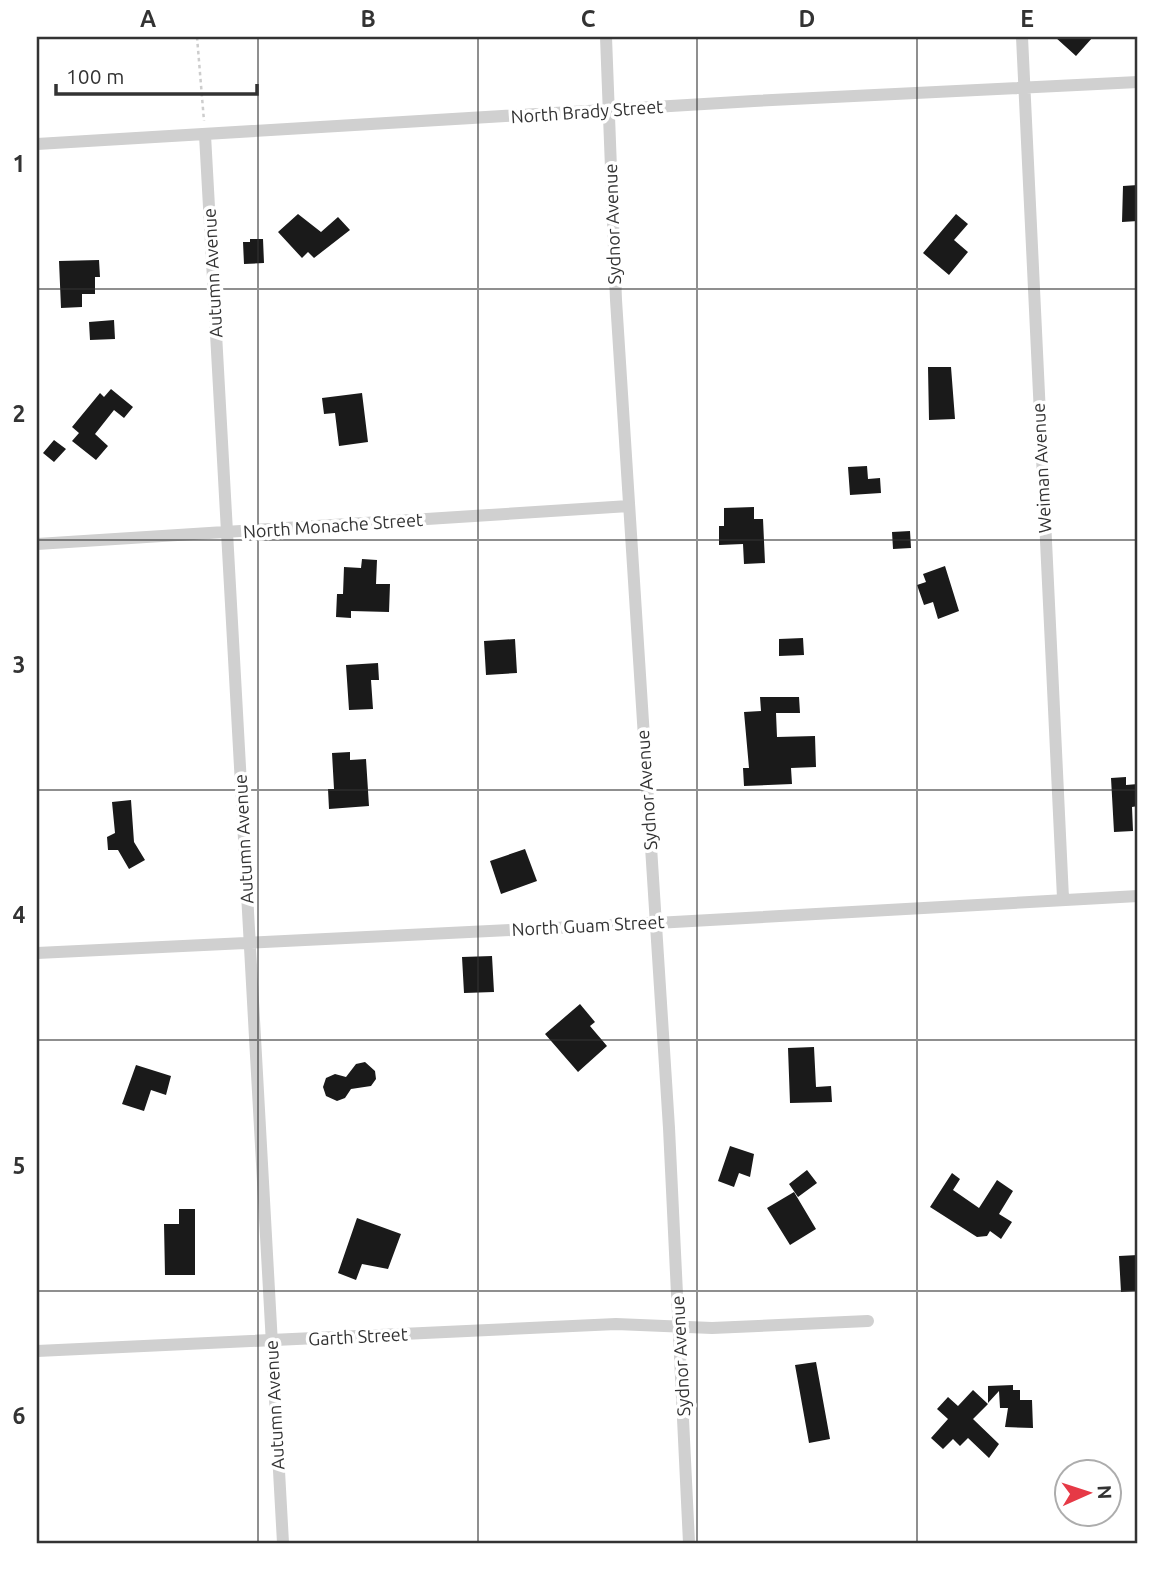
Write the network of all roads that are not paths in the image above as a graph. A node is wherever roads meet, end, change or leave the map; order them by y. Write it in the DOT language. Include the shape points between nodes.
graph roads {
  1 [pos="606,37"];
  2 [pos="1022,37"];
  3 [pos="1138,82"];
  4 [pos="1025,88"];
  5 [pos="609,111"];
  6 [pos="205,135"];
  7 [pos="37,144"];
  8 [pos="629,506"];
  9 [pos="227,533"];
  10 [pos="37,544"];
  11 [pos="1138,896"];
  12 [pos="1063,898"];
  13 [pos="656,923"];
  14 [pos="249,941"];
  15 [pos="37,953"];
  16 [pos="869,1321"];
  17 [pos="680,1327"];
  18 [pos="272,1341"];
  19 [pos="37,1351"];
  20 [pos="283,1543"];
  21 [pos="689,1543"];
  1 -- 5 [label="street, Sydnor Avenue"];
  2 -- 4 [label="street, Weiman Avenue"];
  3 -- 4 [label="street, North Brady Street"];
  4 -- 5 [label="street, North Brady Street"];
  4 -- 12 [label="street, Weiman Avenue"];
  5 -- 6 [label="street, North Brady Street"];
  5 -- 8 [label="street, Sydnor Avenue"];
  6 -- 7 [label="street, North Brady Street"];
  6 -- 9 [label="street, Autumn Avenue"];
  8 -- 9 [label="street, North Monache Street"];
  8 -- 13 [label="street, Sydnor Avenue"];
  9 -- 10 [label="street, North Monache Street"];
  9 -- 14 [label="street, Autumn Avenue"];
  11 -- 12 [label="street, North Guam Street"];
  12 -- 13 [label="street, North Guam Street"];
  13 -- 14 [label="street, North Guam Street"];
  13 -- 17 [label="street, Sydnor Avenue"];
  14 -- 15 [label="street, North Guam Street"];
  14 -- 18 [label="street, Autumn Avenue"];
  16 -- 17 [label="street, Garth Street"];
  17 -- 18 [label="street, Garth Street" via="616,1324"];
  17 -- 21 [label="street, Sydnor Avenue"];
  18 -- 19 [label="street, Garth Street"];
  18 -- 20 [label="street, Autumn Avenue"];
}
